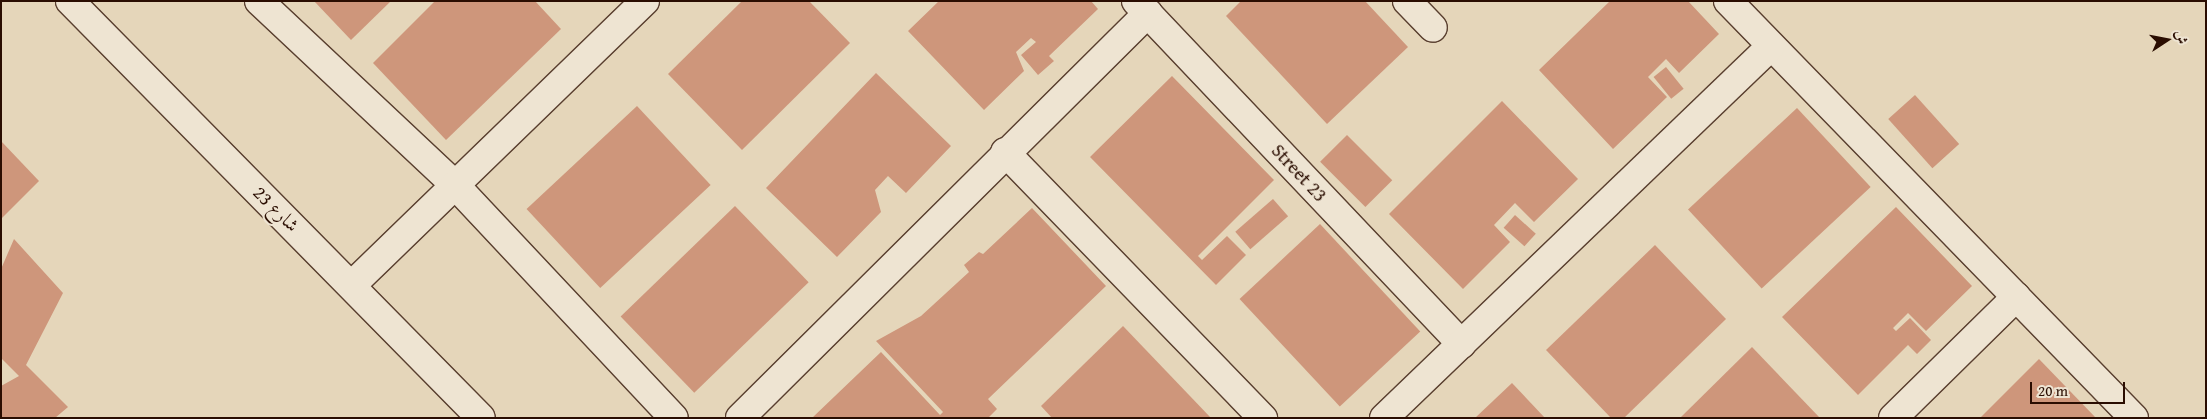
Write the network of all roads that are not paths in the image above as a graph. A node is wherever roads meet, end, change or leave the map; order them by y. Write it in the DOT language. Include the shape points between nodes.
graph roads {
  1 [pos="70,1"];
  2 [pos="259,1"];
  3 [pos="645,1"];
  4 [pos="1407,1"];
  5 [pos="1728,1"];
  6 [pos="1142,7"];
  7 [pos="1433,28"];
  8 [pos="1770,47"];
  9 [pos="1005,152"];
  10 [pos="456,186"];
  11 [pos="352,284"];
  12 [pos="2016,297"];
  13 [pos="1462,344"];
  14 [pos="481,418"];
  15 [pos="674,418"];
  16 [pos="740,418"];
  17 [pos="1263,418"];
  18 [pos="1384,418"];
  19 [pos="1894,418"];
  20 [pos="2134,418"];
  1 -- 11 [label="street, شارع 23"];
  2 -- 10 [label="street"];
  3 -- 10 [label="street"];
  4 -- 7 [label="street"];
  5 -- 8 [label="street"];
  6 -- 9 [label="street"];
  6 -- 13 [label="street, Street 23"];
  8 -- 12 [label="street"];
  8 -- 13 [label="street"];
  9 -- 16 [label="street"];
  9 -- 17 [label="street"];
  10 -- 11 [label="street"];
  10 -- 15 [label="street"];
  11 -- 14 [label="street, شارع 23"];
  12 -- 19 [label="street"];
  12 -- 20 [label="street"];
  13 -- 18 [label="street"];
}
